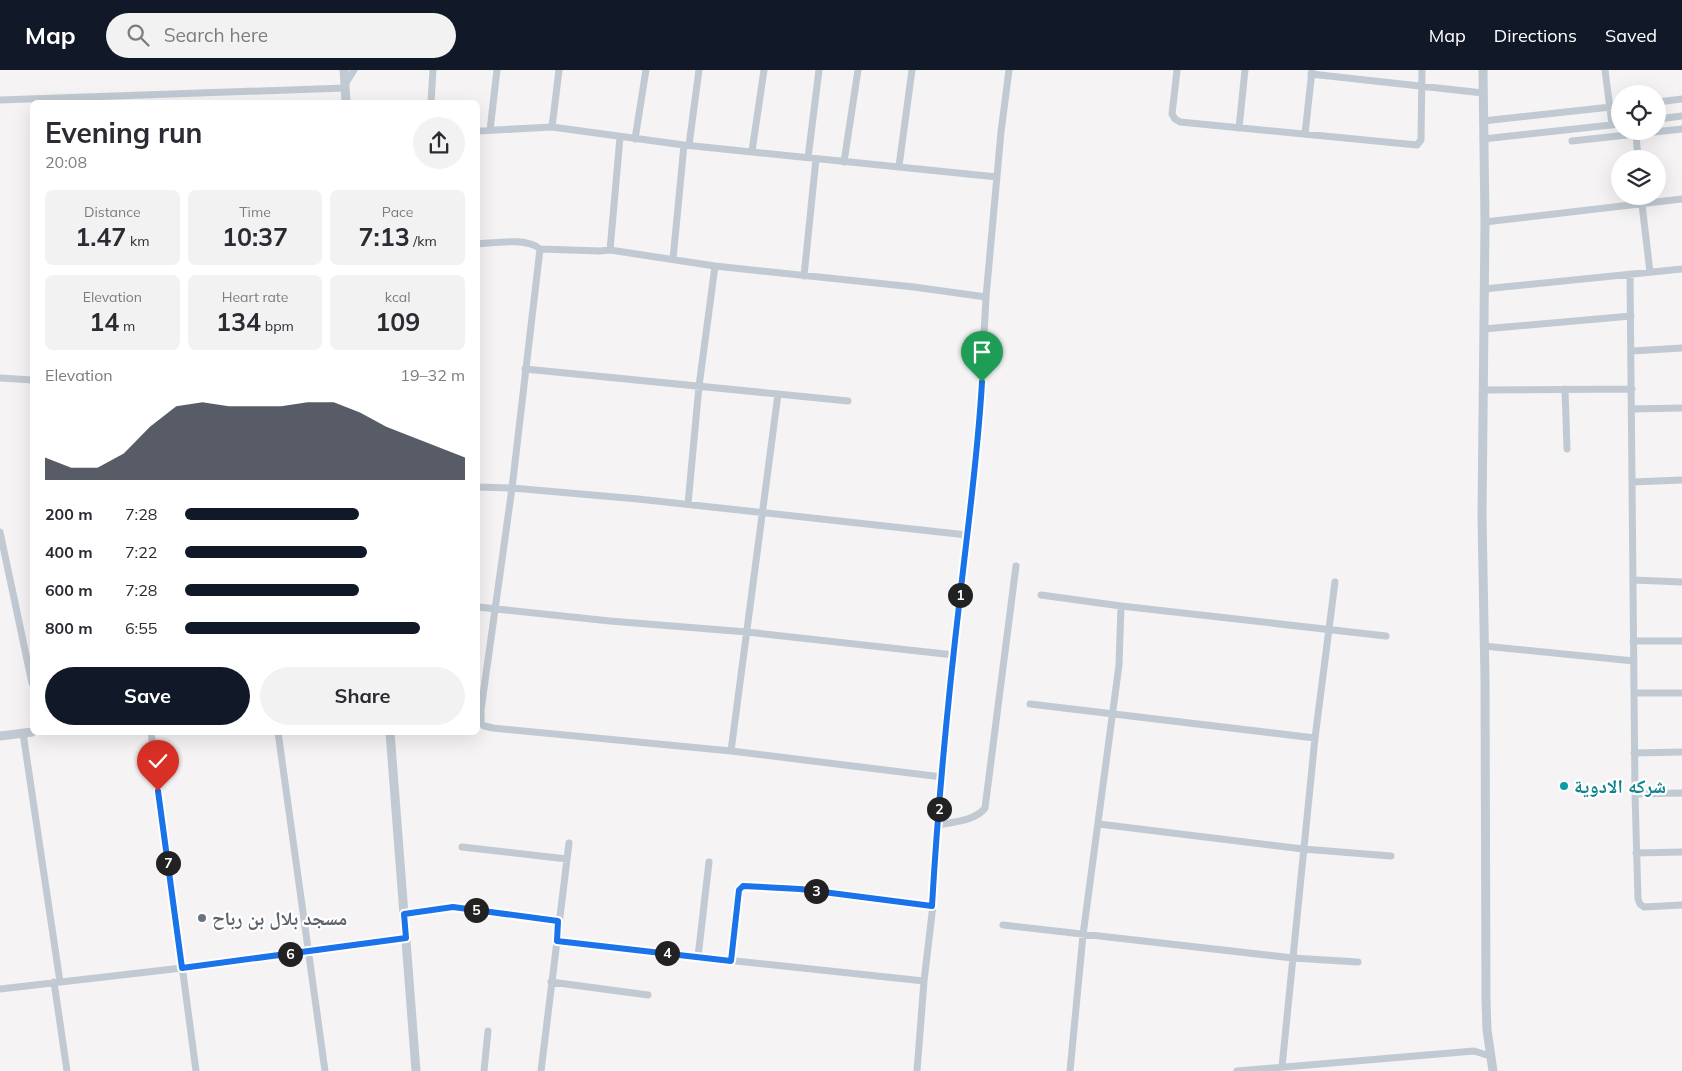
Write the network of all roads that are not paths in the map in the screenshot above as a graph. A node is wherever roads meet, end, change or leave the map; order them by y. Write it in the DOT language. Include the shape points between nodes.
graph roads {
  1 [pos="344,70"];
  2 [pos="354,70"];
  3 [pos="433,70"];
  4 [pos="497,70"];
  5 [pos="558,70"];
  6 [pos="646,70"];
  7 [pos="699,70"];
  8 [pos="764,70"];
  9 [pos="819,70"];
  10 [pos="858,70"];
  11 [pos="912,70"];
  12 [pos="1009,70"];
  13 [pos="1177,70"];
  14 [pos="1245,70"];
  15 [pos="1422,70"];
  16 [pos="1483,70"];
  17 [pos="1605,70"];
  18 [pos="1312,72"];
  19 [pos="345,86"];
  20 [pos="1422,86"];
  21 [pos="1483,93"];
  22 [pos="1682,99"];
  23 [pos="0,100"];
  24 [pos="346,100"];
  25 [pos="431,100"];
  26 [pos="1666,101"];
  27 [pos="1610,107"];
  28 [pos="1611,116"];
  29 [pos="1682,116"];
  30 [pos="1666,118"];
  31 [pos="1483,121"];
  32 [pos="1611,124"];
  33 [pos="552,127"];
  34 [pos="1239,128"];
  35 [pos="1682,129"];
  36 [pos="490,130"];
  37 [pos="480,131"];
  38 [pos="1666,131"];
  39 [pos="1305,134"];
  40 [pos="620,137"];
  41 [pos="1611,137"];
  42 [pos="635,139"];
  43 [pos="1483,139"];
  44 [pos="1572,141"];
  45 [pos="687,145"];
  46 [pos="752,151"];
  47 [pos="808,158"];
  48 [pos="816,159"];
  49 [pos="844,162"];
  50 [pos="899,166"];
  51 [pos="997,177"];
  52 [pos="1666,200"];
  53 [pos="1682,200"];
  54 [pos="1611,204"];
  55 [pos="1643,205"];
  56 [pos="1485,222"];
  57 [pos="480,244"];
  58 [pos="540,249"];
  59 [pos="610,250"];
  60 [pos="673,259"];
  61 [pos="715,266"];
  62 [pos="1682,269"];
  63 [pos="1650,272"];
  64 [pos="1630,274"];
  65 [pos="804,276"];
  66 [pos="1484,289"];
  67 [pos="986,297"];
  68 [pos="1631,316"];
  69 [pos="1484,329"];
  70 [pos="1682,348"];
  71 [pos="1632,351"];
  72 [pos="526,369"];
  73 [pos="0,378"];
  74 [pos="30,380"];
  75 [pos="699,386"];
  76 [pos="1565,389"];
  77 [pos="1632,389"];
  78 [pos="1483,390"];
  79 [pos="778,394"];
  80 [pos="848,401"];
  81 [pos="1682,408"];
  82 [pos="1632,409"];
  83 [pos="1567,449"];
  84 [pos="1682,480"];
  85 [pos="1632,482"];
  86 [pos="480,486"];
  87 [pos="512,488"];
  88 [pos="688,504"];
  89 [pos="763,513"];
  90 [pos="0,532"];
  91 [pos="966,535"];
  92 [pos="1016,566"];
  93 [pos="1633,580"];
  94 [pos="1335,582"];
  95 [pos="1682,582"];
  96 [pos="1041,595"];
  97 [pos="480,606"];
  98 [pos="1121,606"];
  99 [pos="494,608"];
  100 [pos="1328,629"];
  101 [pos="747,632"];
  102 [pos="1386,636"];
  103 [pos="1633,641"];
  104 [pos="1682,641"];
  105 [pos="1484,646"];
  106 [pos="954,654"];
  107 [pos="1634,661"];
  108 [pos="30,674"];
  109 [pos="481,690"];
  110 [pos="1634,693"];
  111 [pos="1682,693"];
  112 [pos="1030,704"];
  113 [pos="1112,714"];
  114 [pos="30,732"];
  115 [pos="23,733"];
  116 [pos="151,735"];
  117 [pos="278,735"];
  118 [pos="390,735"];
  119 [pos="0,736"];
  120 [pos="1315,738"];
  121 [pos="731,751"];
  122 [pos="1682,752"];
  123 [pos="1634,753"];
  124 [pos="942,777"];
  125 [pos="1635,794"];
  126 [pos="1682,794"];
  127 [pos="1099,824"];
  128 [pos="938,826"];
  129 [pos="569,843"];
  130 [pos="462,846"];
  131 [pos="1303,849"];
  132 [pos="1682,852"];
  133 [pos="1636,853"];
  134 [pos="1391,856"];
  135 [pos="567,859"];
  136 [pos="708,862"];
  137 [pos="1682,905"];
  138 [pos="932,906"];
  139 [pos="404,914"];
  140 [pos="558,921"];
  141 [pos="1003,926"];
  142 [pos="1083,935"];
  143 [pos="406,938"];
  144 [pos="557,941"];
  145 [pos="308,951"];
  146 [pos="698,958"];
  147 [pos="1293,958"];
  148 [pos="731,961"];
  149 [pos="1358,962"];
  150 [pos="182,968"];
  151 [pos="924,981"];
  152 [pos="57,982"];
  153 [pos="551,982"];
  154 [pos="0,989"];
  155 [pos="648,995"];
  156 [pos="488,1031"];
  157 [pos="1488,1041"];
  158 [pos="1474,1051"];
  159 [pos="1490,1056"];
  160 [pos="1282,1067"];
  161 [pos="67,1071"];
  162 [pos="196,1071"];
  163 [pos="325,1071"];
  164 [pos="416,1071"];
  165 [pos="484,1071"];
  166 [pos="541,1071"];
  167 [pos="917,1071"];
  168 [pos="1070,1071"];
  169 [pos="1236,1071"];
  170 [pos="1493,1071"];
  1 -- 19 [label="street"];
  2 -- 19 [label="street"];
  3 -- 25 [label="street"];
  4 -- 36 [label="street"];
  5 -- 33 [label="street"];
  6 -- 42 [label="street"];
  7 -- 45 [label="street"];
  8 -- 46 [label="street"];
  9 -- 47 [label="street"];
  10 -- 49 [label="street"];
  11 -- 50 [label="street"];
  12 -- 51 [label="street"];
  13 -- 34 [label="street" via="1172,114 1175,119"];
  14 -- 34 [label="street"];
  15 -- 20 [label="street"];
  16 -- 21 [label="street"];
  17 -- 27 [label="street"];
  18 -- 20 [label="street"];
  18 -- 39 [label="street"];
  19 -- 23 [label="street"];
  19 -- 24 [label="street"];
  20 -- 21 [label="street"];
  20 -- 39 [label="street" via="1421,140 1417,145"];
  21 -- 31 [label="street"];
  22 -- 26 [label="street"];
  27 -- 28 [label="street"];
  27 -- 31 [label="street"];
  29 -- 30 [label="street"];
  31 -- 43 [label="street"];
  32 -- 43 [label="street"];
  33 -- 36 [label="street"];
  33 -- 40 [label="street"];
  34 -- 39 [label="street"];
  35 -- 38 [label="street"];
  36 -- 37 [label="street"];
  40 -- 42 [label="street"];
  40 -- 59 [label="street"];
  41 -- 44 [label="street"];
  42 -- 45 [label="street"];
  43 -- 56 [label="street"];
  45 -- 46 [label="street"];
  45 -- 60 [label="street"];
  46 -- 47 [label="street"];
  47 -- 48 [label="street"];
  48 -- 49 [label="street"];
  48 -- 65 [label="street"];
  49 -- 50 [label="street"];
  50 -- 51 [label="street"];
  51 -- 67 [label="street"];
  52 -- 53 [label="street"];
  54 -- 56 [label="street"];
  55 -- 63 [label="street"];
  56 -- 66 [label="street"];
  57 -- 58 [label="street" via="525,242"];
  58 -- 59 [label="street"];
  58 -- 72 [label="street"];
  59 -- 60 [label="street"];
  60 -- 61 [label="street"];
  61 -- 65 [label="street"];
  61 -- 75 [label="street"];
  62 -- 63 [label="street"];
  63 -- 64 [label="street"];
  64 -- 66 [label="street"];
  64 -- 68 [label="street"];
  65 -- 67 [label="street"];
  66 -- 69 [label="street"];
  67 -- 91 [label="street" via="979,426"];
  68 -- 69 [label="street"];
  68 -- 71 [label="street"];
  69 -- 78 [label="street"];
  70 -- 71 [label="street"];
  71 -- 77 [label="street"];
  72 -- 75 [label="street"];
  72 -- 87 [label="street"];
  73 -- 74 [label="street"];
  75 -- 79 [label="street"];
  75 -- 88 [label="street"];
  76 -- 77 [label="street"];
  76 -- 78 [label="street"];
  76 -- 83 [label="street"];
  77 -- 82 [label="street"];
  78 -- 105 [label="street"];
  79 -- 80 [label="street"];
  79 -- 89 [label="street"];
  81 -- 82 [label="street"];
  82 -- 85 [label="street"];
  84 -- 85 [label="street"];
  85 -- 93 [label="street"];
  86 -- 87 [label="street"];
  87 -- 88 [label="street"];
  87 -- 99 [label="street"];
  88 -- 89 [label="street"];
  89 -- 91 [label="street"];
  89 -- 101 [label="street"];
  90 -- 108 [label="street"];
  91 -- 106 [label="street"];
  92 -- 128 [label="street" via="985,808 975,817"];
  93 -- 95 [label="street"];
  93 -- 103 [label="street"];
  94 -- 100 [label="street"];
  96 -- 98 [label="street"];
  97 -- 99 [label="street"];
  98 -- 100 [label="street"];
  98 -- 113 [label="street" via="1119,665"];
  99 -- 101 [label="street"];
  99 -- 109 [label="street"];
  100 -- 102 [label="street"];
  100 -- 120 [label="street"];
  101 -- 106 [label="street"];
  101 -- 121 [label="street"];
  103 -- 104 [label="street"];
  103 -- 107 [label="street"];
  105 -- 107 [label="street"];
  105 -- 157 [label="street"];
  106 -- 124 [label="street"];
  107 -- 110 [label="street"];
  109 -- 121 [label="street" via="480,720 484,726"];
  110 -- 111 [label="street"];
  110 -- 123 [label="street"];
  112 -- 113 [label="street"];
  113 -- 120 [label="street"];
  113 -- 127 [label="street"];
  114 -- 115 [label="street"];
  115 -- 119 [label="street"];
  115 -- 152 [label="street"];
  116 -- 150 [label="street"];
  117 -- 145 [label="street"];
  118 -- 139 [label="street"];
  120 -- 131 [label="street"];
  121 -- 124 [label="street"];
  122 -- 123 [label="street"];
  123 -- 125 [label="street"];
  124 -- 128 [label="street"];
  125 -- 126 [label="street"];
  125 -- 133 [label="street"];
  127 -- 131 [label="street"];
  127 -- 142 [label="street"];
  128 -- 138 [label="street"];
  129 -- 135 [label="street"];
  130 -- 135 [label="street"];
  131 -- 134 [label="street"];
  131 -- 147 [label="street"];
  132 -- 133 [label="street"];
  133 -- 137 [label="street" via="1640,904 1644,907"];
  135 -- 140 [label="street"];
  136 -- 146 [label="street"];
  138 -- 148 [label="street" via="800,889 743,886 739,890"];
  138 -- 151 [label="street"];
  139 -- 140 [label="street" via="453,907"];
  139 -- 143 [label="street"];
  140 -- 144 [label="street"];
  141 -- 142 [label="street"];
  142 -- 147 [label="street"];
  142 -- 168 [label="street"];
  143 -- 145 [label="street"];
  143 -- 164 [label="street"];
  144 -- 146 [label="street"];
  144 -- 153 [label="street"];
  145 -- 150 [label="street"];
  145 -- 163 [label="street"];
  146 -- 148 [label="street"];
  147 -- 149 [label="street"];
  147 -- 160 [label="street"];
  148 -- 151 [label="street"];
  150 -- 152 [label="street"];
  150 -- 162 [label="street"];
  151 -- 167 [label="street"];
  152 -- 154 [label="street"];
  152 -- 161 [label="street"];
  153 -- 155 [label="street"];
  153 -- 166 [label="street"];
  156 -- 165 [label="street"];
  157 -- 158 [label="street"];
  157 -- 159 [label="street"];
  158 -- 159 [label="street"];
  158 -- 160 [label="street"];
  159 -- 170 [label="street"];
  160 -- 169 [label="street"];
}
